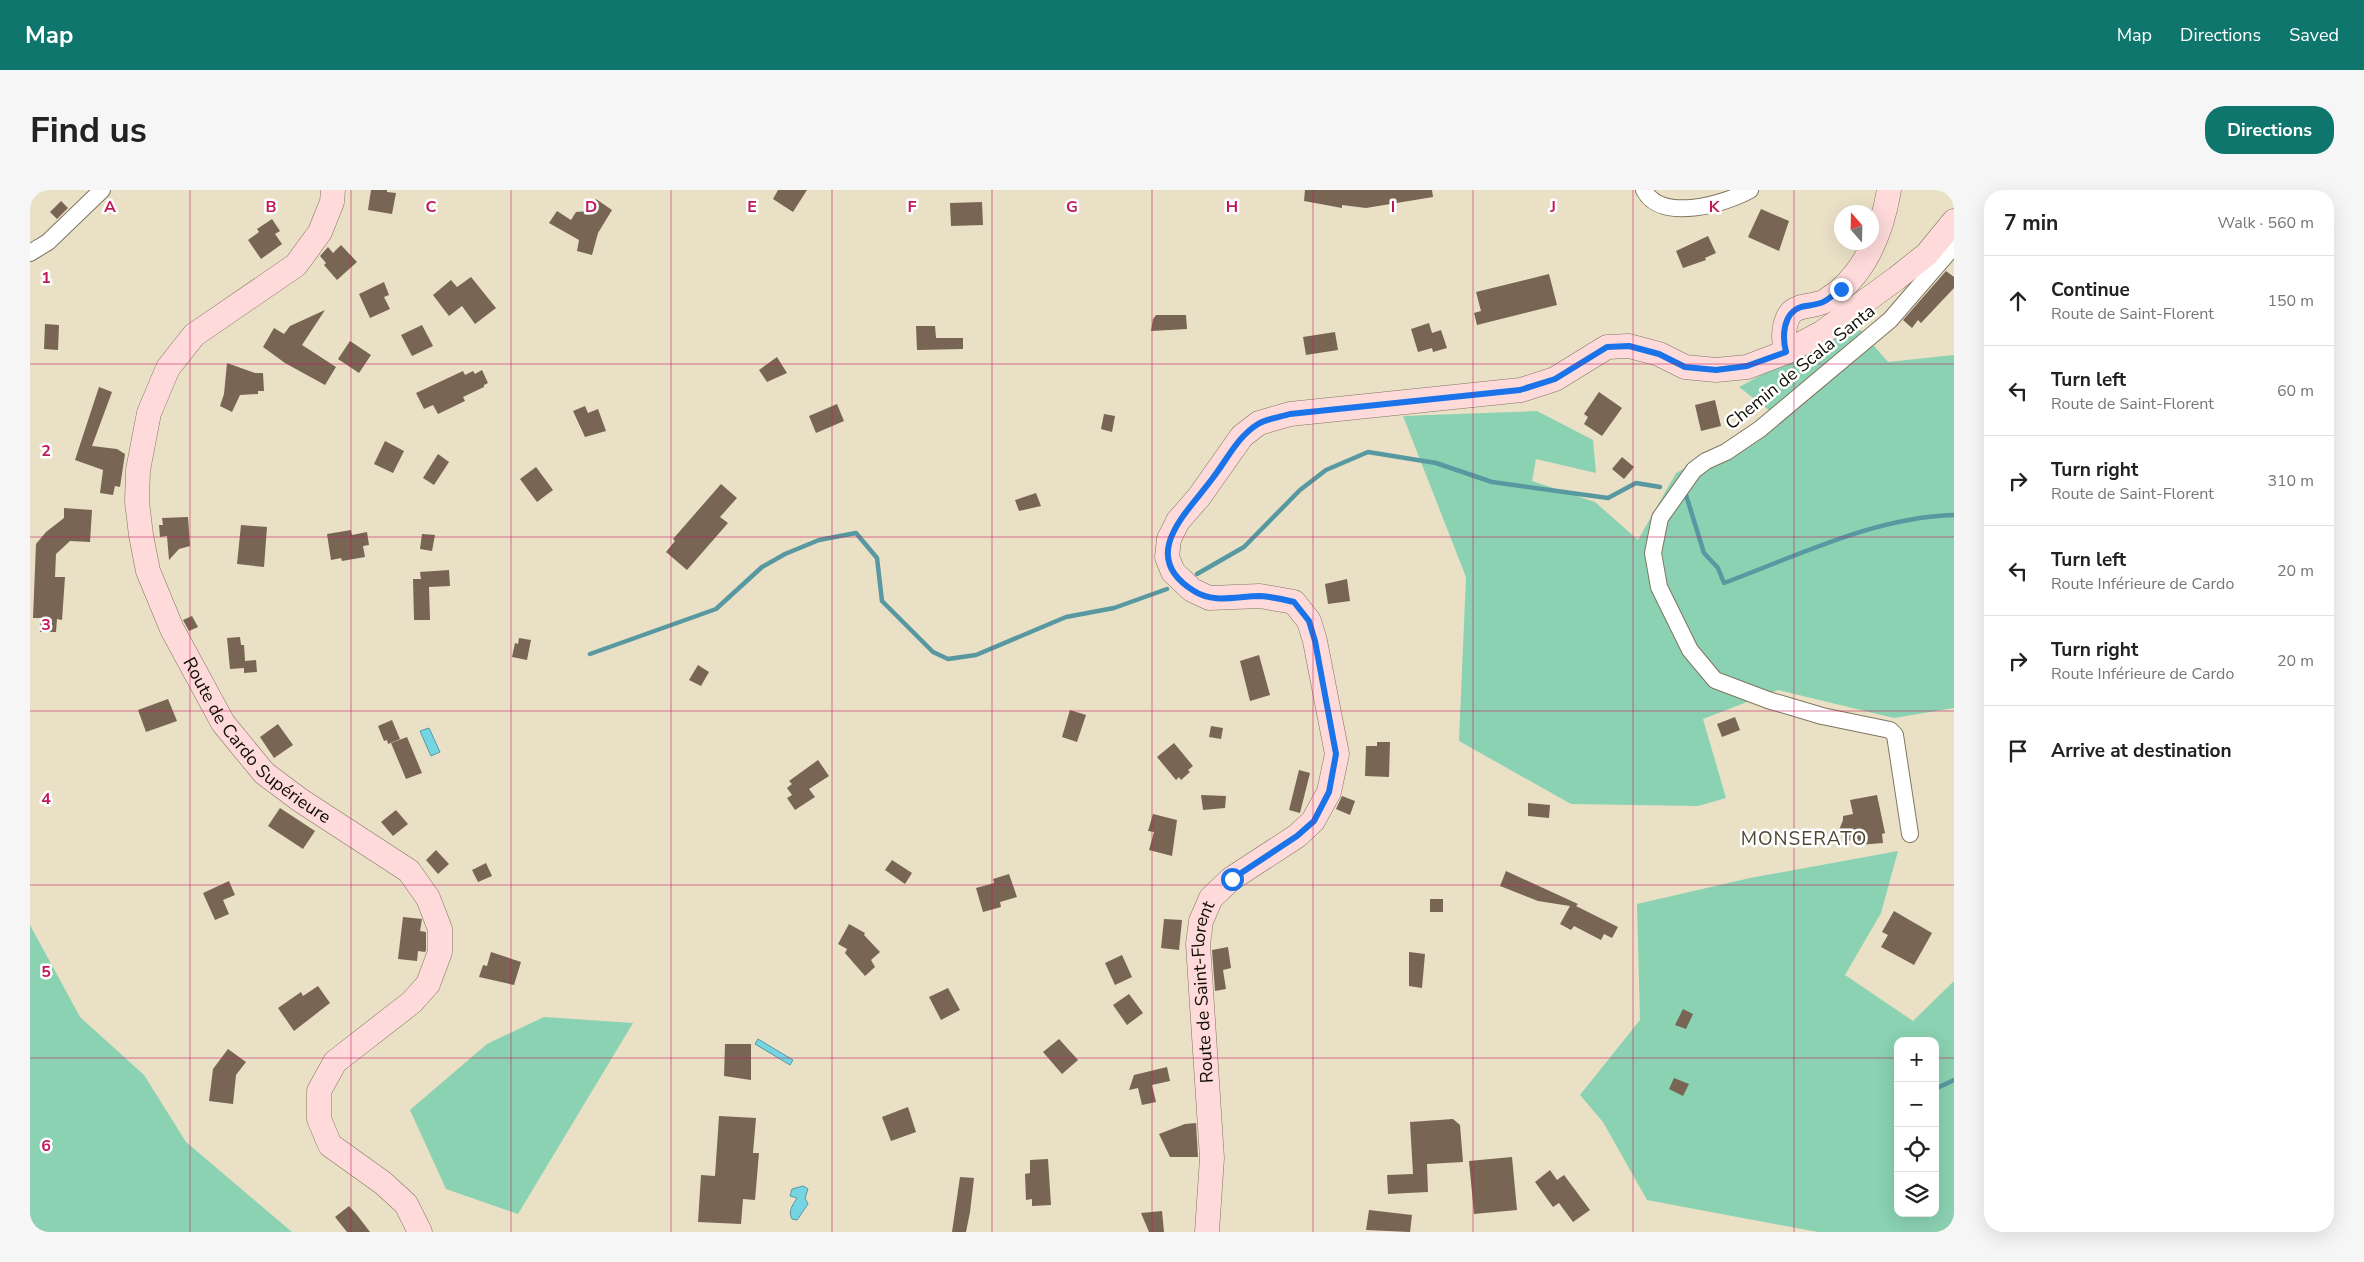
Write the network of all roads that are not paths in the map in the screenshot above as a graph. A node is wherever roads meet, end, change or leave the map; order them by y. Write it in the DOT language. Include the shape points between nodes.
graph roads {
  1 [pos="102,190"];
  2 [pos="333,190"];
  3 [pos="1644,190"];
  4 [pos="1750,190"];
  5 [pos="1889,190"];
  6 [pos="1954,221"];
  7 [pos="1954,246"];
  8 [pos="30,253"];
  9 [pos="1786,352"];
  10 [pos="1910,834"];
  11 [pos="420,1232"];
  12 [pos="1207,1232"];
  1 -- 8 [label="street" via="48,242"];
  2 -- 11 [label="main road, Route de Cardo Supérieure" via="332,202 320,232 296,265 194,336 168,368 149,413 138,470 137,502 148,571 172,629 222,723 264,773 409,871 428,898 440,929 440,952 428,984 412,1002 335,1062 320,1091 319,1101 319,1119 330,1145 406,1204"];
  3 -- 4 [label="street" via="1647,196 1660,204 1692,208 1735,198"];
  5 -- 9 [label="main road" via="1885,214 1866,259 1841,289 1824,302 1790,313 1786,322"];
  6 -- 9 [label="main road, Route de Saint-Florent" via="1927,254 1897,278 1823,332"];
  7 -- 10 [label="street, Chemin de Scala Santa" via="1890,320 1760,429 1694,470 1660,518 1653,554 1662,595 1690,650 1715,680 1768,700 1822,716 1890,730 1895,735"];
  9 -- 12 [label="main road, Route de Saint-Florent" via="1747,366 1716,370 1685,367 1659,354 1629,346 1607,347 1555,379 1520,390 1290,414 1259,423 1242,436 1178,521 1169,539 1167,557 1173,572 1192,590 1208,598 1282,598 1294,602 1309,621 1336,754 1329,792 1314,821 1232,879 1211,898 1201,921 1198,944 1212,1158"];
}
